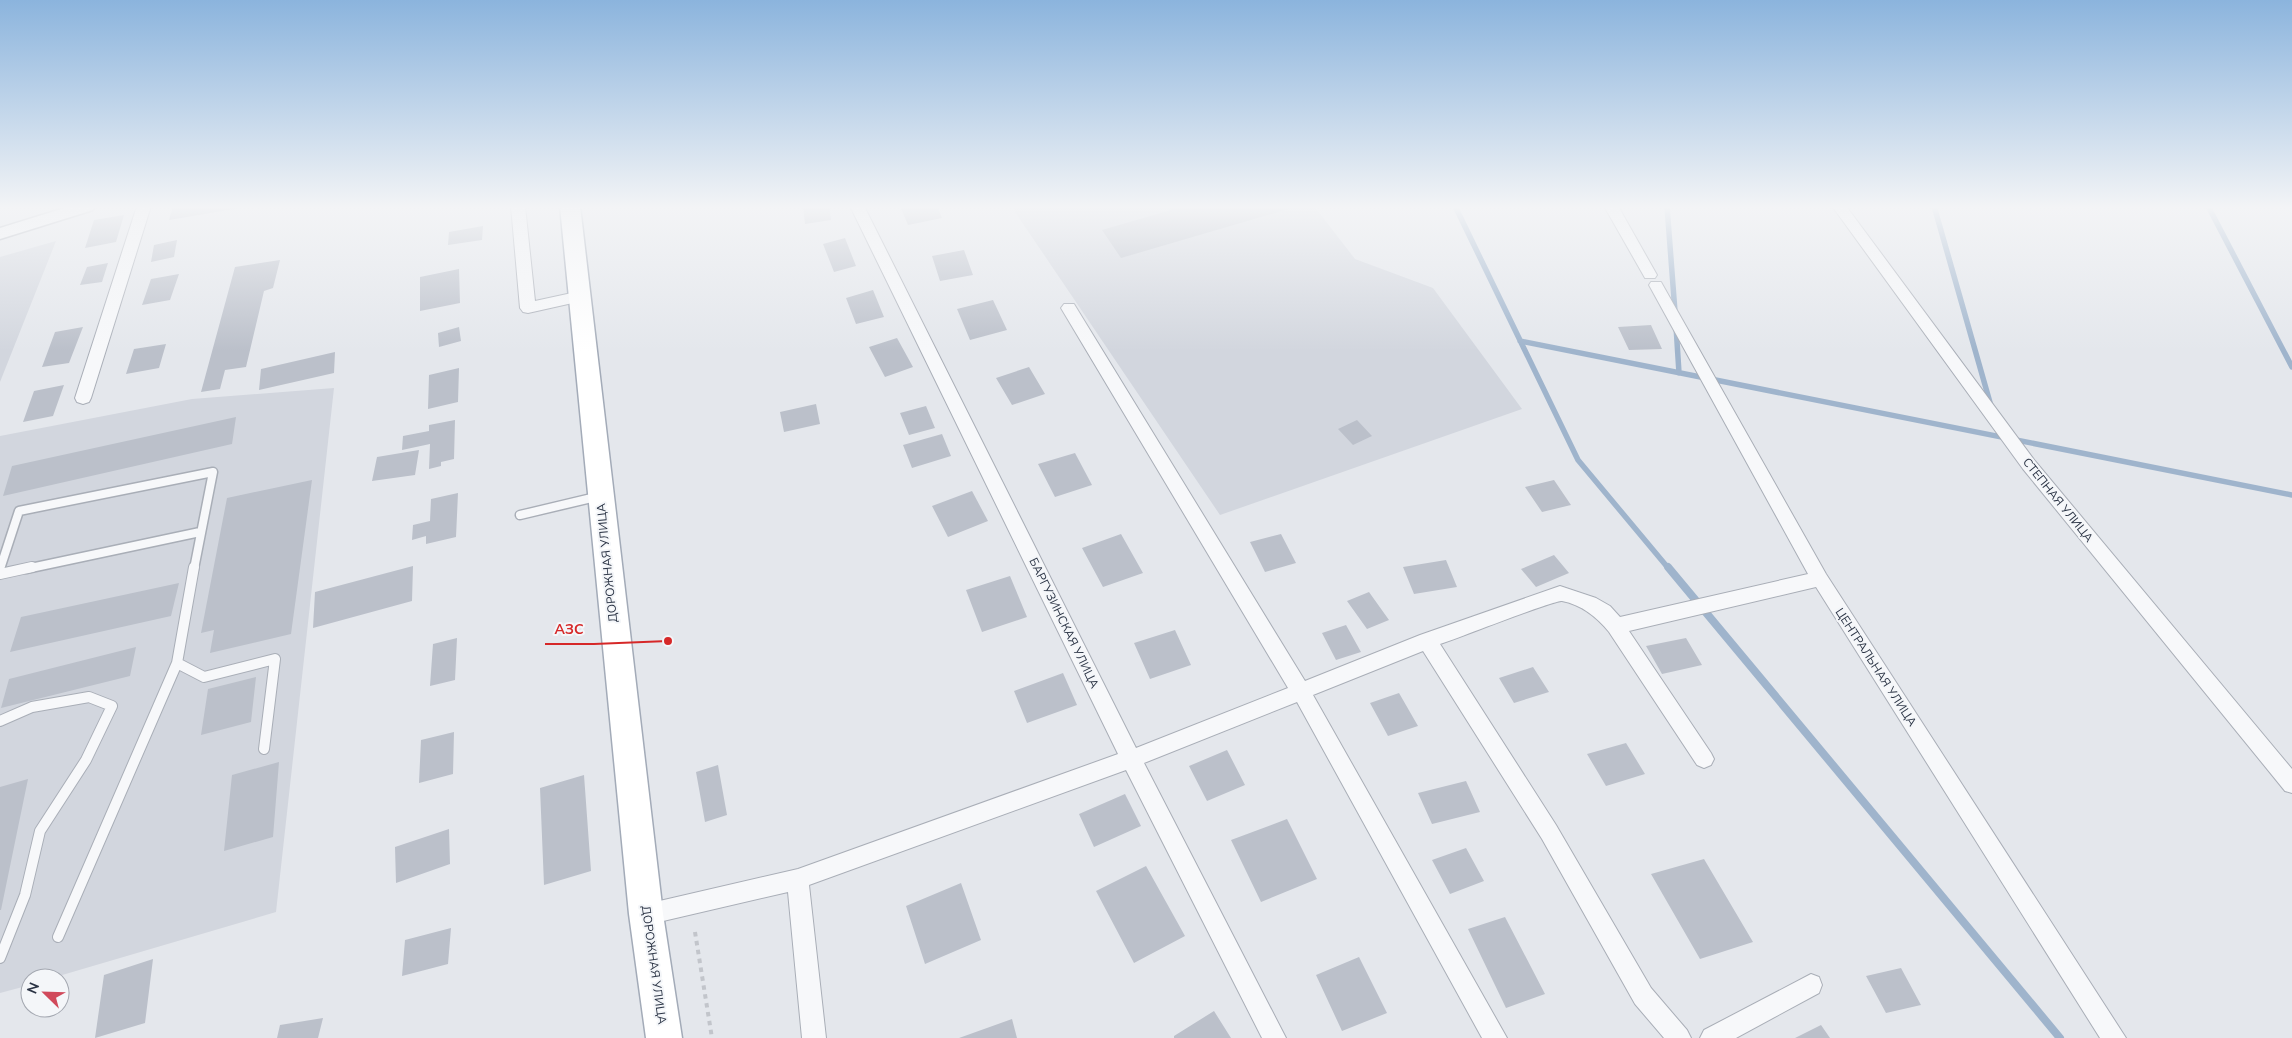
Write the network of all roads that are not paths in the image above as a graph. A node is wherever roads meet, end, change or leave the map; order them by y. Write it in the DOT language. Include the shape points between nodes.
graph roads {
  1 [pos="129,254"];
  2 [pos="523,254"];
  3 [pos="576,254"];
  4 [pos="881,254"];
  5 [pos="1638,254"];
  6 [pos="1875,254"];
  7 [pos="581,296"];
  8 [pos="1069,308"];
  9 [pos="83,398"];
  10 [pos="600,496"];
  11 [pos="520,515"];
  12 [pos="200,532"];
  13 [pos="0,569"];
  14 [pos="0,574"];
  15 [pos="1820,579"];
  16 [pos="1616,626"];
  17 [pos="1427,641"];
  18 [pos="177,662"];
  19 [pos="1301,691"];
  20 [pos="0,721"];
  21 [pos="264,749"];
  22 [pos="1704,758"];
  23 [pos="1131,759"];
  24 [pos="2292,784"];
  25 [pos="798,879"];
  26 [pos="646,914"];
  27 [pos="58,937"];
  28 [pos="0,958"];
  29 [pos="1811,986"];
  30 [pos="664,1038"];
  31 [pos="814,1038"];
  32 [pos="1274,1038"];
  33 [pos="1495,1038"];
  34 [pos="1679,1038"];
  35 [pos="1712,1038"];
  36 [pos="2114,1038"];
  1 -- 9 [label="street"];
  2 -- 7 [label="street" via="528,308"];
  3 -- 7 [label="main road, ДОРОЖНАЯ УЛИЦА"];
  4 -- 23 [label="street, БАРГУЗИНСКАЯ УЛИЦА"];
  5 -- 15 [label="street, ЦЕНТРАЛЬНАЯ УЛИЦА"];
  6 -- 24 [label="street, СТЕПНАЯ УЛИЦА" via="2029,465"];
  7 -- 10 [label="main road, ДОРОЖНАЯ УЛИЦА"];
  8 -- 19 [label="street"];
  10 -- 11 [label="lane"];
  10 -- 26 [label="main road, ДОРОЖНАЯ УЛИЦА"];
  12 -- 13 [label="lane" via="213,472 20,511"];
  12 -- 14 [label="lane"];
  12 -- 18 [label="lane"];
  15 -- 16 [label="street"];
  15 -- 36 [label="street, ЦЕНТРАЛЬНАЯ УЛИЦА"];
  16 -- 17 [label="street" via="1603,611 1560,593"];
  16 -- 22 [label="street"];
  17 -- 19 [label="street"];
  17 -- 34 [label="street" via="1549,832 1643,996"];
  18 -- 21 [label="lane" via="204,677 275,659"];
  18 -- 27 [label="lane"];
  19 -- 23 [label="street"];
  19 -- 33 [label="street"];
  20 -- 28 [label="lane" via="32,707 89,697 112,706 86,760 40,831 25,895"];
  23 -- 25 [label="street"];
  23 -- 32 [label="street, БАРГУЗИНСКАЯ УЛИЦА"];
  25 -- 26 [label="street"];
  25 -- 31 [label="street"];
  26 -- 30 [label="main road, ДОРОЖНАЯ УЛИЦА"];
  29 -- 35 [label="street"];
}
